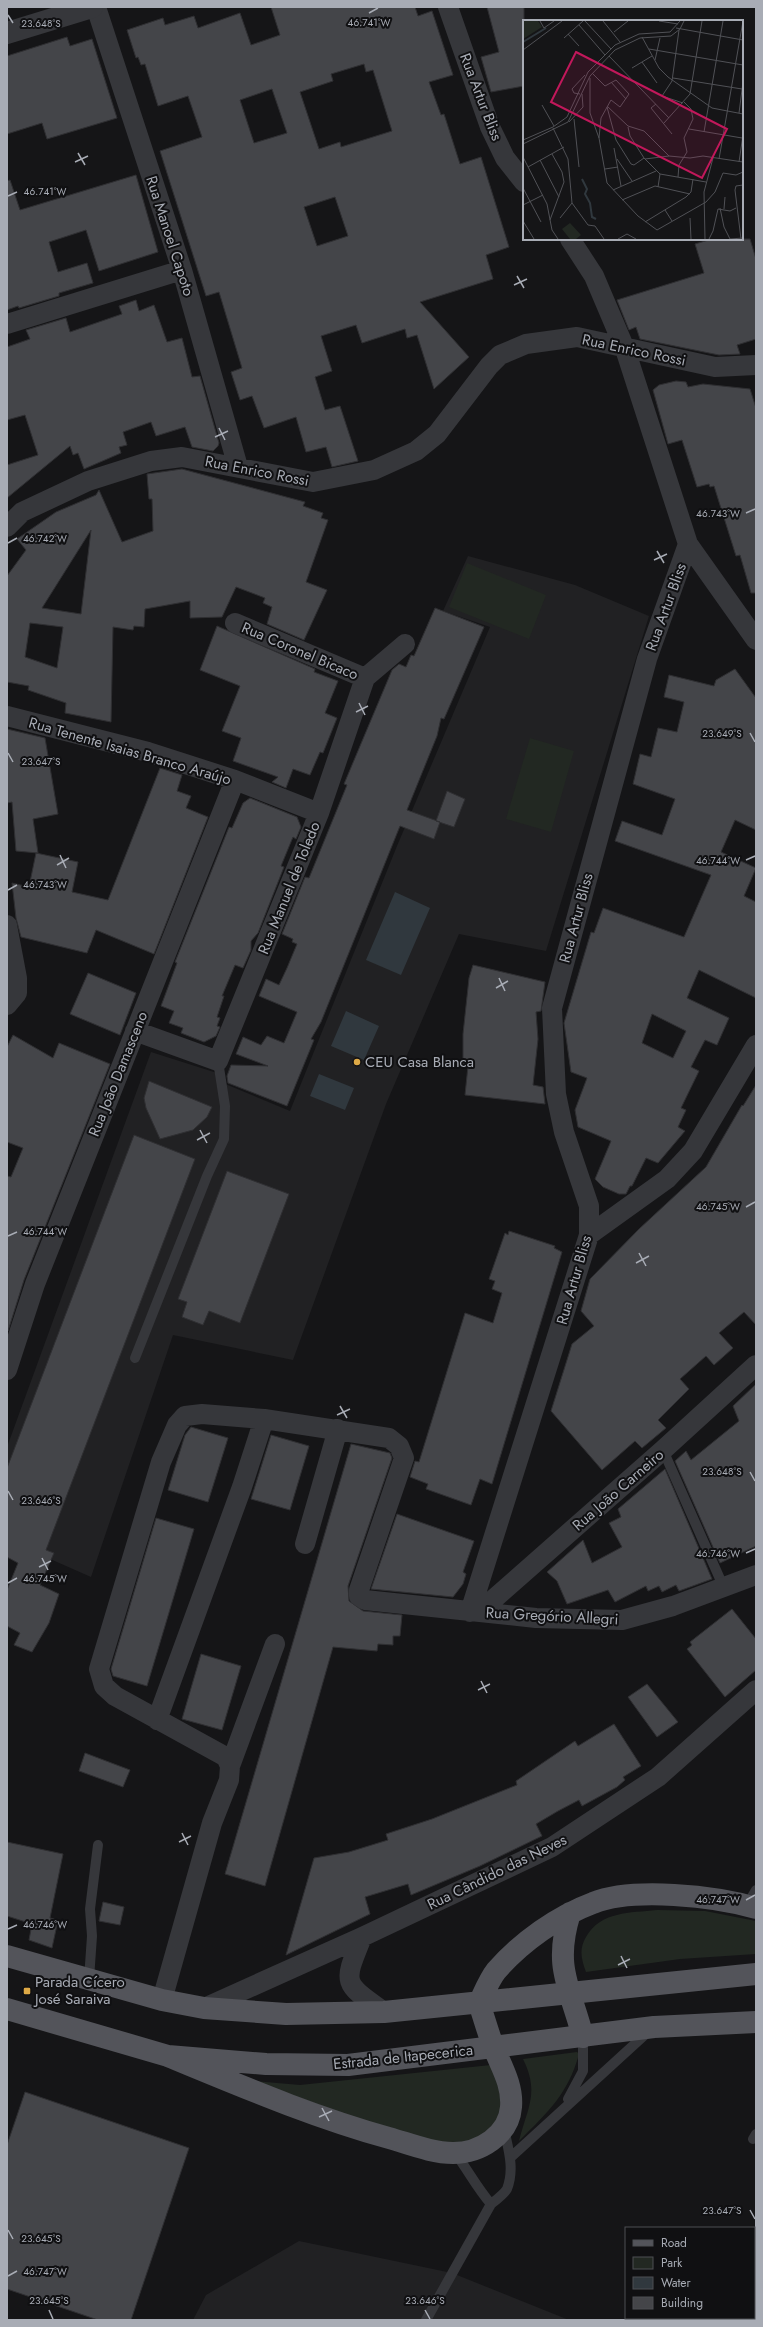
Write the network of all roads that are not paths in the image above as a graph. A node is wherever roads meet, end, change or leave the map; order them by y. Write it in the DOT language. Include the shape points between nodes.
graph roads {
  1 [pos="92,7"];
  2 [pos="96,7"];
  3 [pos="448,7"];
  4 [pos="7,33"];
  5 [pos="523,181"];
  6 [pos="571,240"];
  7 [pos="182,270"];
  8 [pos="7,324"];
  9 [pos="625,349"];
  10 [pos="756,365"];
  11 [pos="238,467"];
  12 [pos="7,528"];
  13 [pos="688,544"];
  14 [pos="235,623"];
  15 [pos="756,640"];
  16 [pos="405,644"];
  17 [pos="365,678"];
  18 [pos="7,716"];
  19 [pos="234,780"];
  20 [pos="319,813"];
  21 [pos="7,925"];
  22 [pos="7,1005"];
  23 [pos="135,1031"];
  24 [pos="756,1045"];
  25 [pos="218,1062"];
  26 [pos="589,1235"];
  27 [pos="135,1358"];
  28 [pos="756,1365"];
  29 [pos="7,1370"];
  30 [pos="264,1419"];
  31 [pos="338,1429"];
  32 [pos="663,1450"];
  33 [pos="305,1544"];
  34 [pos="756,1574"];
  35 [pos="724,1588"];
  36 [pos="475,1612"];
  37 [pos="275,1644"];
  38 [pos="756,1690"];
  39 [pos="157,1720"];
  40 [pos="230,1766"];
  41 [pos="98,1845"];
  42 [pos="753,1901"];
  43 [pos="570,1913"];
  44 [pos="362,1937"];
  45 [pos="7,1956"];
  46 [pos="756,1974"];
  47 [pos="89,1979"];
  48 [pos="570,1992"];
  49 [pos="162,2000"];
  50 [pos="479,2003"];
  51 [pos="204,2008"];
  52 [pos="7,2009"];
  53 [pos="384,2012"];
  54 [pos="756,2022"];
  55 [pos="654,2027"];
  56 [pos="583,2037"];
  57 [pos="494,2047"];
  58 [pos="168,2056"];
  59 [pos="564,2107"];
  60 [pos="504,2129"];
  61 [pos="455,2153"];
  62 [pos="510,2156"];
  63 [pos="491,2204"];
  64 [pos="426,2320"];
  1 -- 4 [label="street"];
  2 -- 7 [label="street, Rua Manoel Capoto"];
  3 -- 5 [label="street, Rua Artur Bliss" via="490,127 505,158"];
  6 -- 9 [label="street, Rua Artur Bliss" via="594,276"];
  7 -- 8 [label="street"];
  7 -- 11 [label="street, Rua Manoel Capoto"];
  9 -- 10 [label="street, Rua Enrico Rossi" via="715,367"];
  9 -- 11 [label="street, Rua Enrico Rossi" via="577,337 526,344 500,355 479,377 437,434 416,451 374,470 313,482"];
  9 -- 13 [label="street, Rua Artur Bliss"];
  11 -- 12 [label="street, Rua Enrico Rossi" via="182,457 151,461 88,481 22,512"];
  13 -- 15 [label="street"];
  13 -- 26 [label="street, Rua Artur Bliss" via="647,659 552,1008 556,1094 564,1132 588,1206"];
  14 -- 17 [label="street, Rua Coronel Bicaco"];
  16 -- 17 [label="street"];
  17 -- 20 [label="street, Rua Manuel de Toledo"];
  18 -- 19 [label="street, Rua Tenente Isaias Branco Araújo" via="148,752"];
  19 -- 20 [label="street, Rua Tenente Isaias Branco Araújo"];
  19 -- 23 [label="street, Rua João Damasceno"];
  20 -- 25 [label="street, Rua Manuel de Toledo"];
  21 -- 22 [label="street" via="17,978 17,993"];
  23 -- 25 [label="street"];
  23 -- 29 [label="street, Rua João Damasceno" via="35,1284"];
  24 -- 26 [label="street" via="693,1151 667,1179"];
  25 -- 27 [label="lane" via="226,1106 224,1139"];
  26 -- 36 [label="street, Rua Artur Bliss"];
  28 -- 32 [label="street, Rua João Carneiro"];
  30 -- 31 [label="street"];
  30 -- 39 [label="street" via="242,1487"];
  30 -- 39 [label="street" via="202,1414 185,1416 177,1425 161,1462 99,1669 104,1686 115,1696"];
  31 -- 33 [label="street"];
  31 -- 36 [label="street, Rua Gregório Allegri" via="388,1438 400,1446 404,1458 359,1596 364,1600"];
  32 -- 35 [label="lane"];
  32 -- 36 [label="street, Rua João Carneiro"];
  34 -- 35 [label="street, Rua Gregório Allegri"];
  35 -- 36 [label="street, Rua Gregório Allegri" via="648,1614 622,1620 536,1618"];
  37 -- 40 [label="street"];
  38 -- 44 [label="street, Rua Cândido das Neves" via="658,1777 564,1840"];
  39 -- 40 [label="street" via="226,1757"];
  40 -- 49 [label="street" via="229,1780 212,1823"];
  41 -- 47 [label="lane" via="90,1909 92,1936"];
  42 -- 43 [label="main road" via="634,1895 593,1903"];
  43 -- 48 [label="main road" via="563,1935 562,1949 562,1970"];
  43 -- 50 [label="main road" via="539,1933 496,1972"];
  44 -- 51 [label="street, Rua Cândido das Neves"];
  44 -- 53 [label="street" via="348,1974 350,1983 356,1992"];
  45 -- 47 [label="main road"];
  46 -- 48 [label="main road"];
  47 -- 49 [label="main road"];
  48 -- 50 [label="main road"];
  48 -- 56 [label="main road"];
  49 -- 51 [label="main road"];
  50 -- 53 [label="main road"];
  50 -- 57 [label="main road"];
  51 -- 53 [label="main road" via="286,2014"];
  52 -- 58 [label="main road, Estrada de Itapecerica"];
  54 -- 55 [label="main road, Estrada de Itapecerica"];
  55 -- 56 [label="main road, Estrada de Itapecerica"];
  55 -- 59 [label="lane"];
  56 -- 57 [label="main road, Estrada de Itapecerica"];
  56 -- 59 [label="lane" via="583,2071"];
  57 -- 58 [label="main road, Estrada de Itapecerica" via="348,2065 266,2064"];
  57 -- 60 [label="main road" via="510,2089 511,2106"];
  58 -- 61 [label="main road" via="354,2129 439,2152"];
  59 -- 62 [label="lane"];
  60 -- 61 [label="main road" via="490,2143 473,2150"];
  60 -- 62 [label="lane"];
  61 -- 63 [label="lane" via="477,2188"];
  62 -- 63 [label="lane" via="511,2170 506,2190"];
  63 -- 64 [label="lane"];
}
